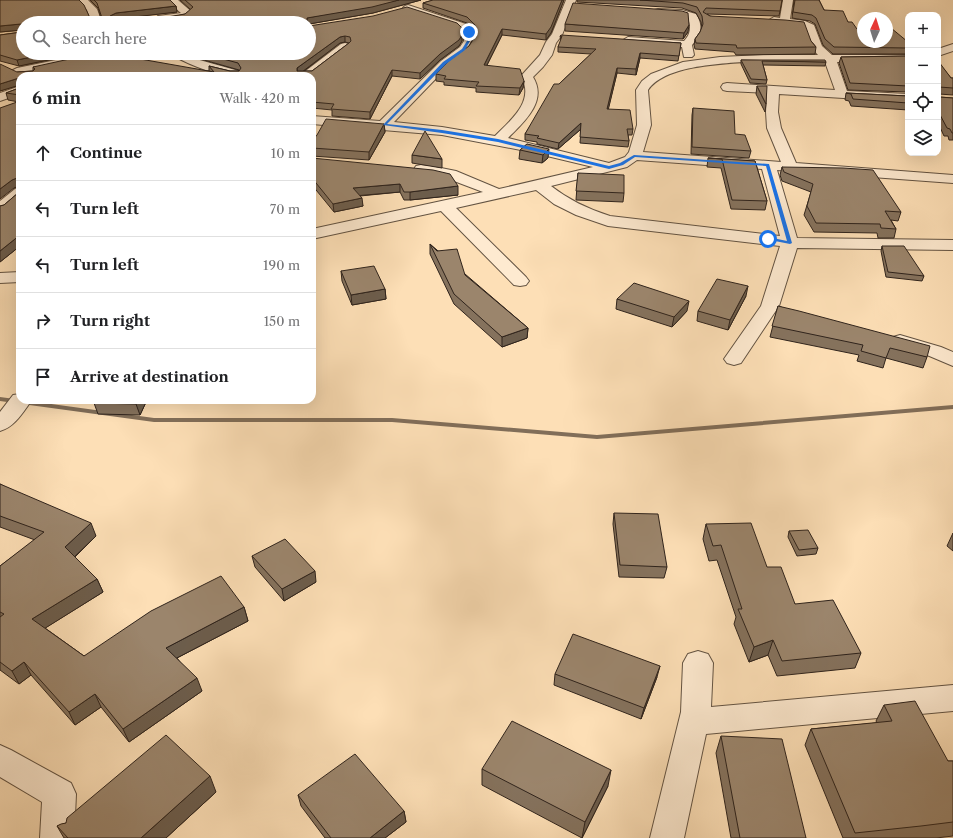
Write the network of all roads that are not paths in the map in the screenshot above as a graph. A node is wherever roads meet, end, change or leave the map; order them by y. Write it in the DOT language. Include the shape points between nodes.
graph roads {
  1 [pos="82,0"];
  2 [pos="188,0"];
  3 [pos="788,0"];
  4 [pos="174,1"];
  5 [pos="423,4"];
  6 [pos="572,4"];
  7 [pos="408,8"];
  8 [pos="396,11"];
  9 [pos="652,11"];
  10 [pos="94,16"];
  11 [pos="182,16"];
  12 [pos="762,20"];
  13 [pos="784,21"];
  14 [pos="557,35"];
  15 [pos="571,36"];
  16 [pos="620,39"];
  17 [pos="686,44"];
  18 [pos="345,46"];
  19 [pos="953,47"];
  20 [pos="941,52"];
  21 [pos="905,58"];
  22 [pos="830,59"];
  23 [pos="73,60"];
  24 [pos="190,60"];
  25 [pos="687,64"];
  26 [pos="207,65"];
  27 [pos="3,66"];
  28 [pos="17,72"];
  29 [pos="193,72"];
  30 [pos="229,72"];
  31 [pos="310,72"];
  32 [pos="727,87"];
  33 [pos="773,90"];
  34 [pos="16,91"];
  35 [pos="842,93"];
  36 [pos="0,97"];
  37 [pos="905,98"];
  38 [pos="316,120"];
  39 [pos="384,124"];
  40 [pos="498,141"];
  41 [pos="634,156"];
  42 [pos="768,165"];
  43 [pos="790,166"];
  44 [pos="404,168"];
  45 [pos="609,168"];
  46 [pos="953,179"];
  47 [pos="539,185"];
  48 [pos="498,194"];
  49 [pos="16,195"];
  50 [pos="444,205"];
  51 [pos="0,209"];
  52 [pos="316,233"];
  53 [pos="790,243"];
  54 [pos="953,245"];
  55 [pos="0,278"];
  56 [pos="16,278"];
  57 [pos="520,281"];
  58 [pos="885,337"];
  59 [pos="734,359"];
  60 [pos="953,360"];
  61 [pos="18,404"];
  62 [pos="0,424"];
  63 [pos="698,663"];
  64 [pos="953,698"];
  65 [pos="693,722"];
  66 [pos="0,760"];
  67 [pos="57,838"];
  68 [pos="666,838"];
  1 -- 10 [label="street" via="92,9"];
  2 -- 4 [label="street"];
  3 -- 13 [label="street"];
  4 -- 11 [label="street" via="188,13"];
  5 -- 7 [label="street"];
  6 -- 14 [label="street"];
  7 -- 8 [label="street"];
  7 -- 39 [label="street" via="459,24 469,32 469,41 464,49 445,63"];
  9 -- 17 [label="street" via="692,16 695,35"];
  12 -- 13 [label="street"];
  13 -- 22 [label="street" via="810,27 817,47"];
  14 -- 15 [label="street"];
  14 -- 40 [label="street" via="550,42 543,60 526,76 533,89 525,112"];
  16 -- 17 [label="street"];
  17 -- 25 [label="street"];
  18 -- 31 [label="street"];
  19 -- 20 [label="street"];
  21 -- 22 [label="street"];
  22 -- 25 [label="street" via="763,58"];
  22 -- 35 [label="street"];
  23 -- 28 [label="street"];
  24 -- 26 [label="street"];
  25 -- 41 [label="street" via="656,77 642,90 644,125"];
  26 -- 29 [label="street"];
  26 -- 30 [label="street"];
  27 -- 28 [label="street"];
  32 -- 33 [label="street"];
  33 -- 35 [label="street"];
  33 -- 43 [label="street" via="774,128"];
  34 -- 36 [label="street"];
  35 -- 37 [label="street"];
  38 -- 39 [label="street"];
  39 -- 40 [label="street"];
  40 -- 45 [label="street"];
  41 -- 42 [label="street"];
  41 -- 45 [label="street" via="622,164"];
  42 -- 43 [label="street"];
  42 -- 53 [label="street"];
  43 -- 46 [label="street"];
  44 -- 48 [label="street" via="451,175"];
  45 -- 47 [label="street"];
  47 -- 48 [label="street"];
  47 -- 53 [label="street" via="560,201 608,221"];
  48 -- 50 [label="street"];
  49 -- 51 [label="street"];
  50 -- 52 [label="street"];
  50 -- 57 [label="street"];
  53 -- 54 [label="street"];
  53 -- 59 [label="street" via="777,308"];
  55 -- 56 [label="street"];
  58 -- 60 [label="street" via="934,351"];
  61 -- 62 [label="street"];
  63 -- 65 [label="street" via="696,712"];
  64 -- 65 [label="street"];
  65 -- 68 [label="street"];
  66 -- 67 [label="street" via="59,794"];
}
